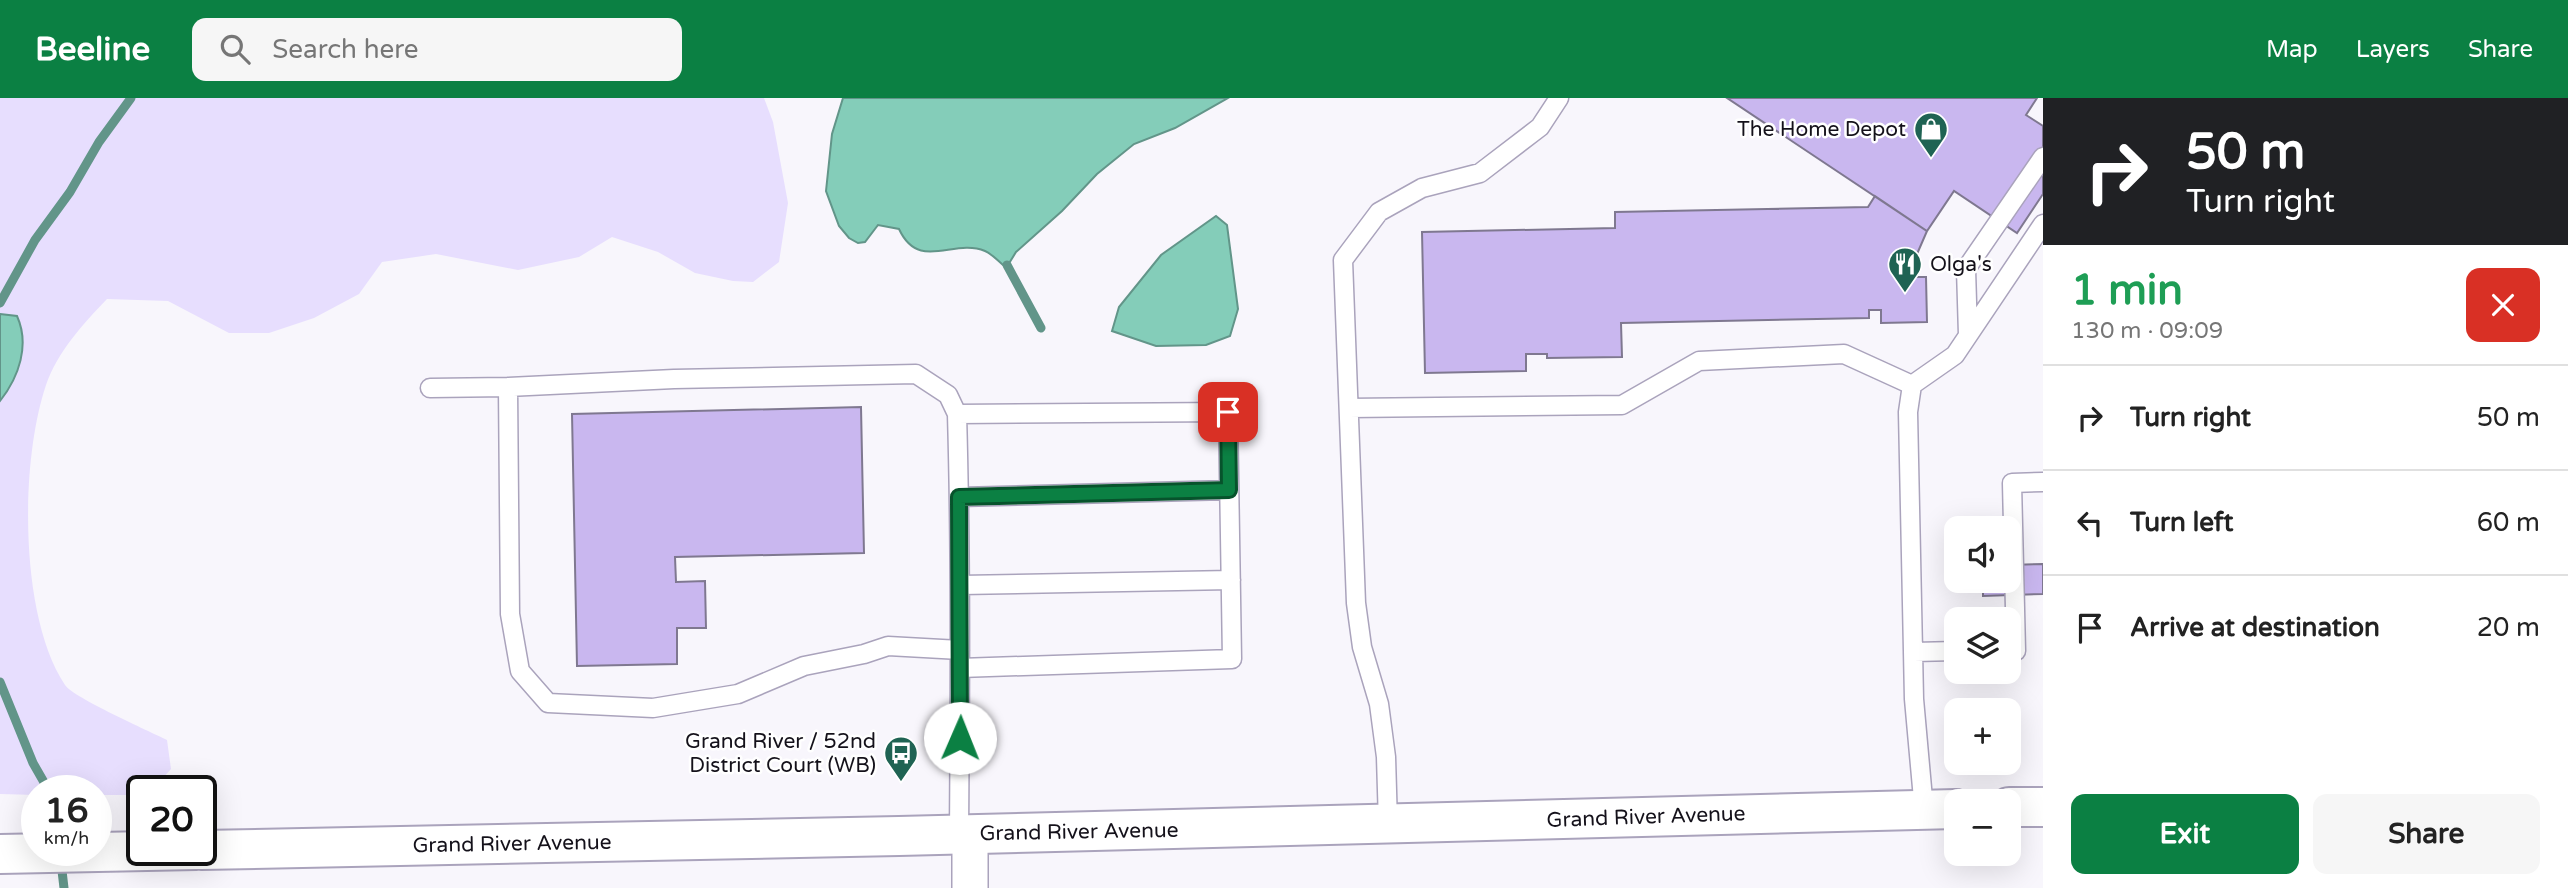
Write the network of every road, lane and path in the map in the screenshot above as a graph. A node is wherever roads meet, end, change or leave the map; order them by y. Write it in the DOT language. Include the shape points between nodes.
graph roads {
  1 [pos="1559,98"];
  2 [pos="2043,157"];
  3 [pos="2043,224"];
  4 [pos="1968,335"];
  5 [pos="1912,385"];
  6 [pos="508,387"];
  7 [pos="430,388"];
  8 [pos="1349,408"];
  9 [pos="957,414"];
  10 [pos="2043,482"];
  11 [pos="1229,490"];
  12 [pos="959,497"];
  13 [pos="1231,580"];
  14 [pos="961,585"];
  15 [pos="2015,607"];
  16 [pos="960,650"];
  17 [pos="1914,652"];
  18 [pos="1944,652"];
  19 [pos="960,668"];
  20 [pos="2021,807"];
  21 [pos="2043,807"];
  22 [pos="1940,809"];
  23 [pos="1388,824"];
  24 [pos="964,835"];
  25 [pos="217,850"];
  26 [pos="126,851"];
  27 [pos="0,854"];
  28 [pos="970,888"];
  1 -- 8 [label="lane" via="1540,127 1480,173 1422,188 1379,212 1343,260"];
  2 -- 4 [label="lane" via="1966,269"];
  3 -- 4 [label="lane"];
  4 -- 5 [label="lane" via="1955,355"];
  5 -- 8 [label="lane" via="1844,354 1699,361 1622,405"];
  5 -- 17 [label="lane" via="1908,412"];
  6 -- 7 [label="lane"];
  6 -- 9 [label="lane" via="916,374 948,395"];
  6 -- 16 [label="lane" via="510,614 520,671 548,703 653,708 738,694 804,666 888,646"];
  8 -- 23 [label="lane" via="1356,603 1362,647 1380,704"];
  9 -- 11 [label="lane" via="1228,412"];
  9 -- 12 [label="lane"];
  10 -- 15 [label="lane" via="2011,483"];
  11 -- 12 [label="lane"];
  11 -- 13 [label="lane"];
  12 -- 14 [label="lane"];
  13 -- 14 [label="lane"];
  13 -- 19 [label="lane" via="1232,659"];
  14 -- 16 [label="lane"];
  16 -- 19 [label="lane"];
  17 -- 18 [label="lane"];
  17 -- 22 [label="lane" via="1914,699"];
  19 -- 24 [label="lane"];
  20 -- 21 [label="main road"];
  22 -- 23 [label="main road, Grand River Avenue"];
  23 -- 24 [label="main road, Grand River Avenue"];
  24 -- 25 [label="main road, Grand River Avenue"];
  24 -- 28 [label="street"];
  26 -- 27 [label="main road"];
}
